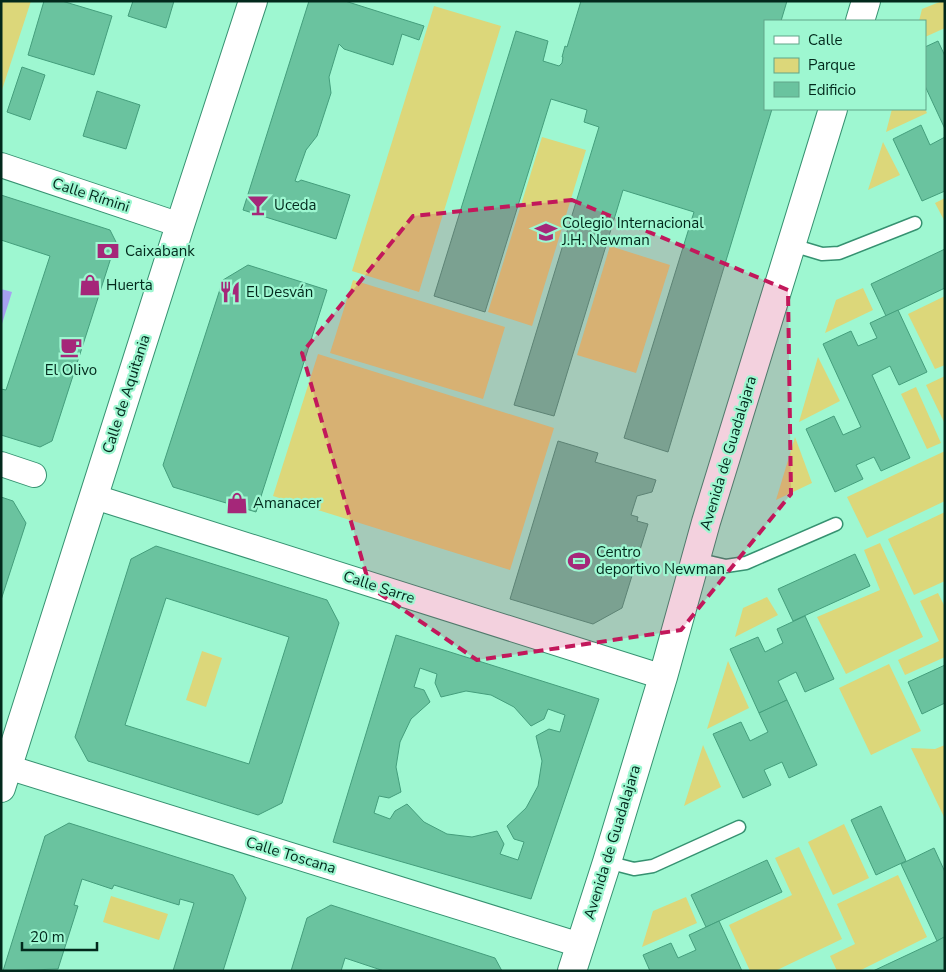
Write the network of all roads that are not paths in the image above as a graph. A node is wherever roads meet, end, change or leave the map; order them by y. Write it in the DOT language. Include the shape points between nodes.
graph roads {
  1 [pos="253,1"];
  2 [pos="866,1"];
  3 [pos="860,20"];
  4 [pos="833,110"];
  5 [pos="1,165"];
  6 [pos="915,223"];
  7 [pos="180,225"];
  8 [pos="792,245"];
  9 [pos="1,464"];
  10 [pos="34,475"];
  11 [pos="95,497"];
  12 [pos="836,524"];
  13 [pos="696,559"];
  14 [pos="663,677"];
  15 [pos="4,773"];
  16 [pos="739,828"];
  17 [pos="607,862"];
  18 [pos="580,945"];
  19 [pos="572,971"];
  1 -- 7 [label="street, Calle de Aquitania"];
  2 -- 3 [label="street"];
  4 -- 8 [label="street, Avenida de Guadalajara"];
  5 -- 7 [label="street, Calle Rímini"];
  6 -- 8 [label="lane" via="839,253 822,254"];
  7 -- 11 [label="street, Calle de Aquitania"];
  8 -- 13 [label="street, Avenida de Guadalajara"];
  9 -- 10 [label="street"];
  11 -- 14 [label="street, Calle Sarre"];
  11 -- 15 [label="street, Calle de Aquitania"];
  12 -- 13 [label="lane" via="746,563 726,566"];
  13 -- 14 [label="street, Avenida de Guadalajara"];
  14 -- 17 [label="street, Avenida de Guadalajara"];
  15 -- 18 [label="street, Calle Toscana"];
  16 -- 17 [label="lane" via="654,866 634,869"];
  17 -- 18 [label="street, Avenida de Guadalajara"];
  18 -- 19 [label="street, Avenida de Guadalajara"];
}
